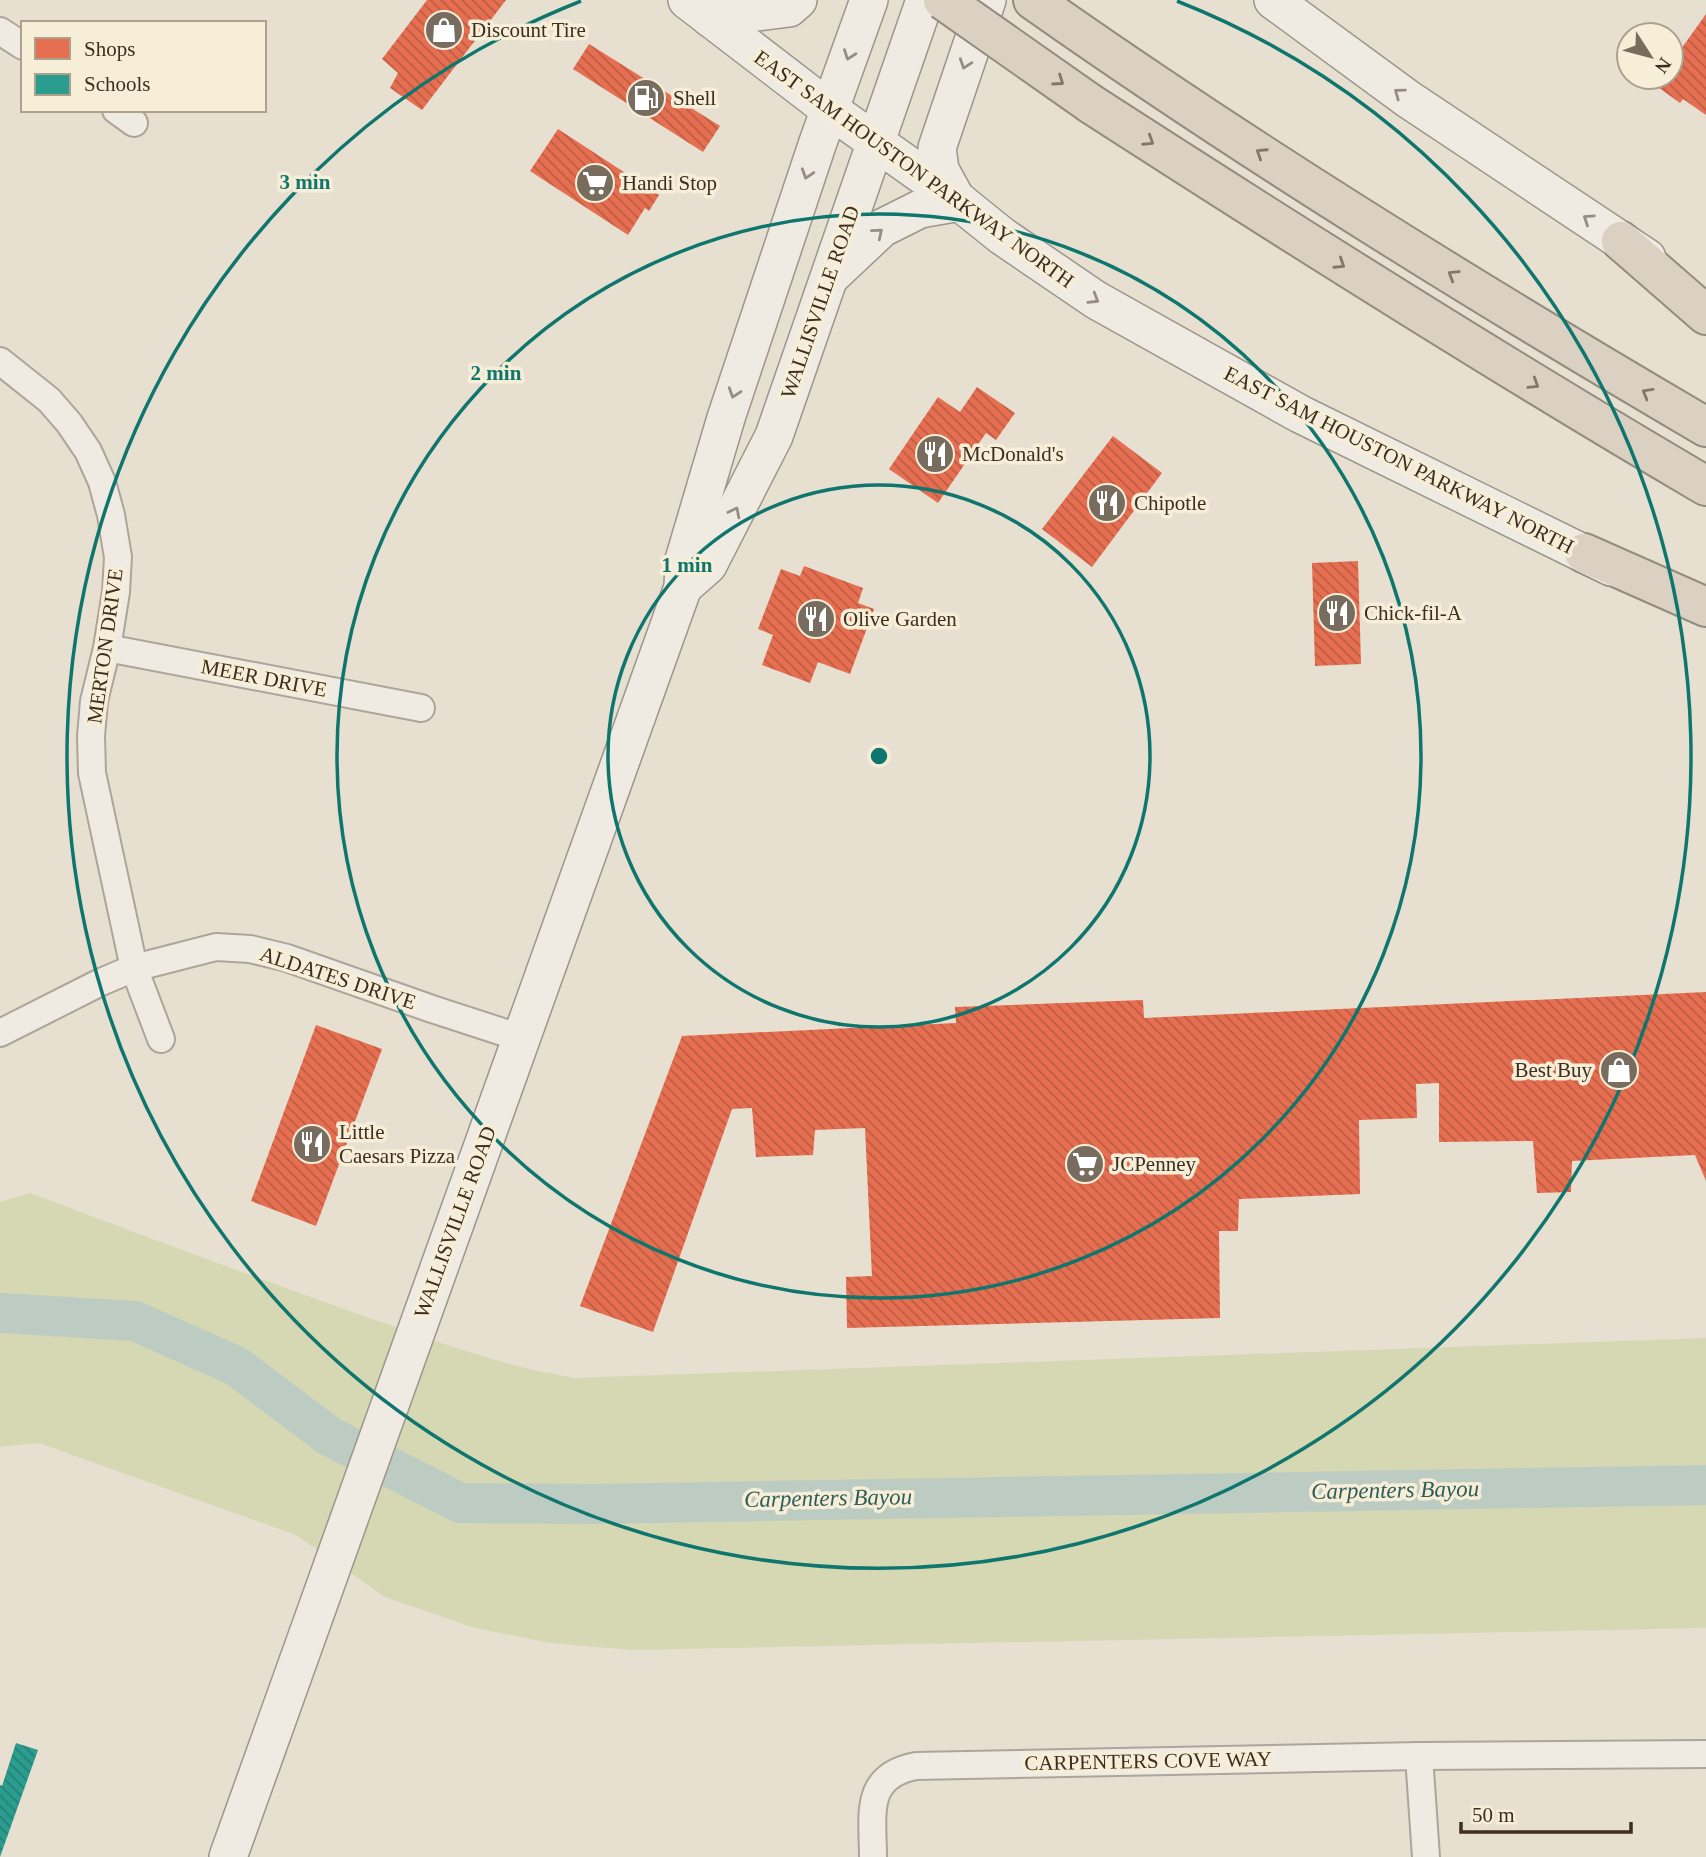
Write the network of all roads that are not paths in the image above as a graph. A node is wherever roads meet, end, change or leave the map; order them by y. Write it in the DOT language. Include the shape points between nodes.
graph roads {
  1 [pos="798,0"];
  2 [pos="869,0"];
  3 [pos="925,0"];
  4 [pos="943,0"];
  5 [pos="987,0"];
  6 [pos="1033,0"];
  7 [pos="1273,0"];
  8 [pos="699,9"];
  9 [pos="0,31"];
  10 [pos="21,45"];
  11 [pos="829,109"];
  12 [pos="875,141"];
  13 [pos="958,200"];
  14 [pos="1621,241"];
  15 [pos="828,279"];
  16 [pos="1706,298"];
  17 [pos="1706,315"];
  18 [pos="0,361"];
  19 [pos="1706,428"];
  20 [pos="1706,486"];
  21 [pos="1584,553"];
  22 [pos="683,587"];
  23 [pos="1706,607"];
  24 [pos="1706,618"];
  25 [pos="107,648"];
  26 [pos="421,708"];
  27 [pos="134,968"];
  28 [pos="0,1033"];
  29 [pos="521,1038"];
  30 [pos="160,1039"];
  31 [pos="1706,1754"];
  32 [pos="1419,1756"];
  33 [pos="228,1857"];
  34 [pos="873,1857"];
  35 [pos="1426,1857"];
  1 -- 8 [label="main road" via="789,8"];
  2 -- 11 [label="main road, WALLISVILLE ROAD, one-way"];
  3 -- 12 [label="main road, WALLISVILLE ROAD"];
  4 -- 20 [label="highway, one-way, bridge" via="1091,104 1375,286"];
  5 -- 13 [label="main road, one-way" via="937,148 940,170"];
  19 -- 6 [label="highway, one-way" via="1403,244"];
  14 -- 7 [label="main road, one-way" via="1408,99"];
  8 -- 11 [label="main road, EAST SAM HOUSTON PARKWAY NORTH"];
  9 -- 10 [label="street"];
  11 -- 12 [label="main road, EAST SAM HOUSTON PARKWAY NORTH"];
  11 -- 22 [label="main road, WALLISVILLE ROAD, one-way" via="726,418 684,560"];
  12 -- 13 [label="main road, EAST SAM HOUSTON PARKWAY NORTH"];
  12 -- 15 [label="main road, WALLISVILLE ROAD"];
  15 -- 13 [label="main road, one-way" via="883,228 920,209"];
  13 -- 21 [label="main road, EAST SAM HOUSTON PARKWAY NORTH, one-way" via="1002,236 1108,307 1300,414"];
  14 -- 16 [label="main road"];
  14 -- 17 [label="highway"];
  22 -- 15 [label="main road, WALLISVILLE ROAD, one-way" via="708,565 774,436"];
  18 -- 25 [label="street, MERTON DRIVE" via="49,400 69,423 102,482 118,557"];
  21 -- 23 [label="highway"];
  21 -- 24 [label="main road, EAST SAM HOUSTON PARKWAY NORTH"];
  22 -- 29 [label="main road, WALLISVILLE ROAD"];
  25 -- 26 [label="street, MEER DRIVE"];
  25 -- 27 [label="street, MERTON DRIVE" via="94,701 92,773"];
  27 -- 28 [label="street, ALDATES DRIVE"];
  27 -- 29 [label="street, ALDATES DRIVE" via="216,947 250,949"];
  27 -- 30 [label="street, MERTON DRIVE"];
  29 -- 33 [label="main road, WALLISVILLE ROAD"];
  31 -- 32 [label="street, CARPENTERS COVE WAY"];
  32 -- 34 [label="street, CARPENTERS COVE WAY" via="916,1766 890,1774 876,1792"];
  32 -- 35 [label="street"];
}
